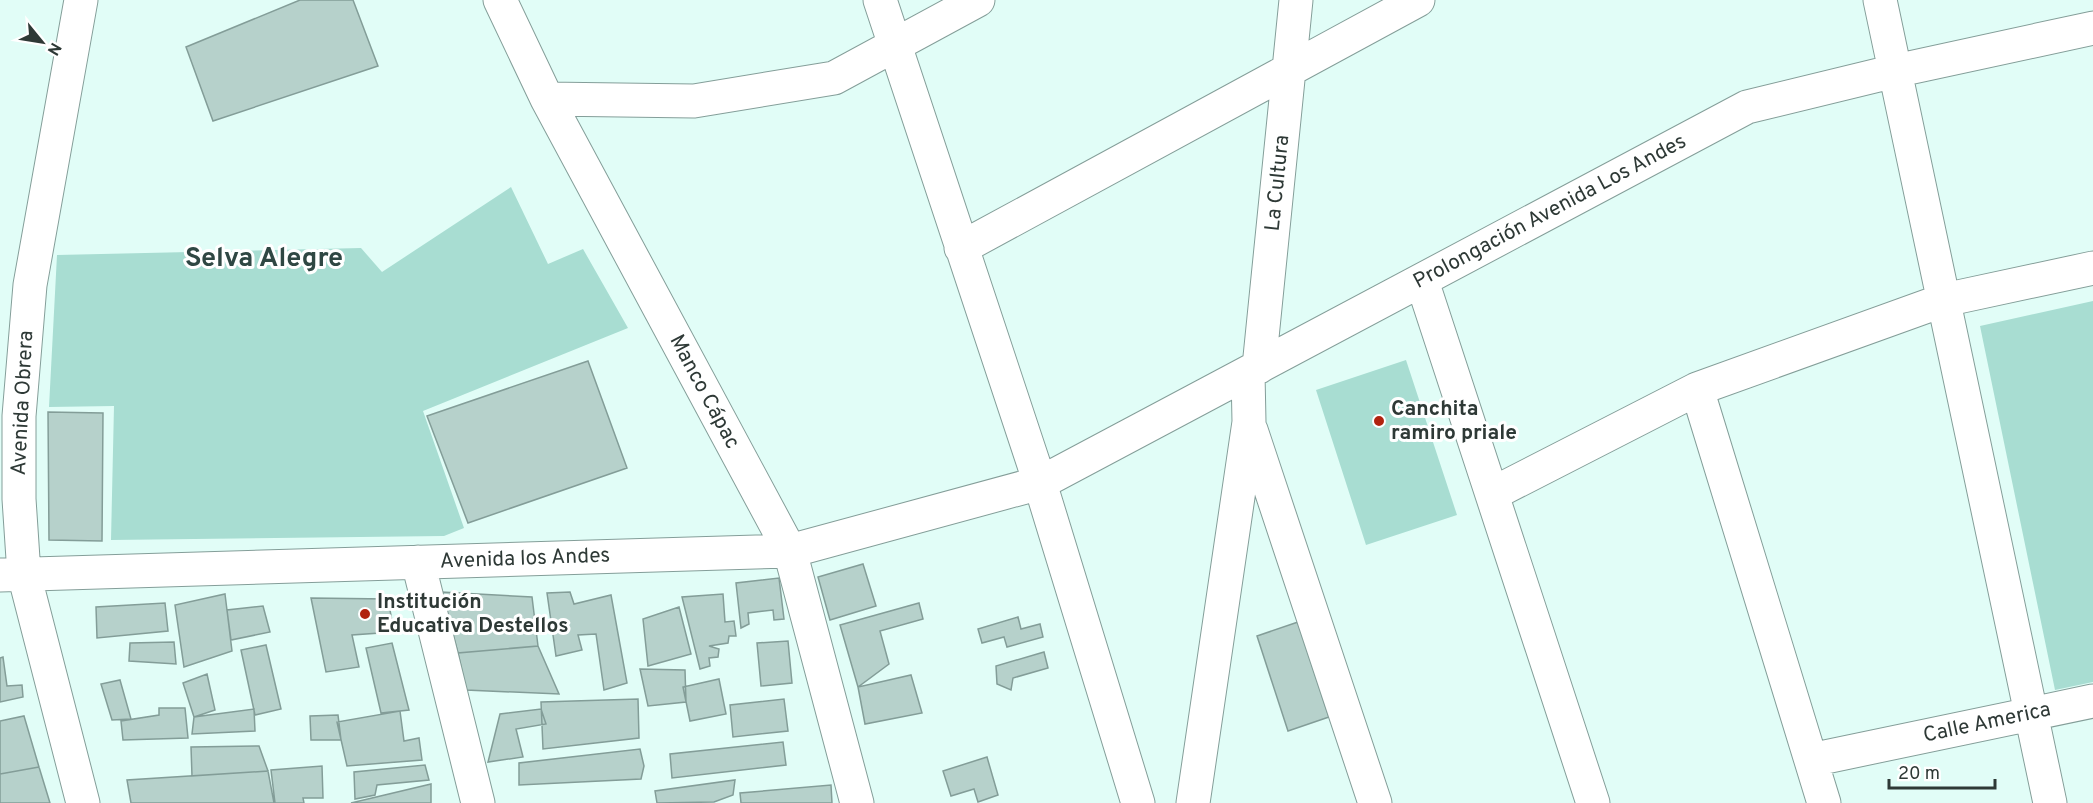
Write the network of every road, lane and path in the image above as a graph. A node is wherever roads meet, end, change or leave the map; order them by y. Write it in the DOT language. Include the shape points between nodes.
graph roads {
  1 [pos="81,0"];
  2 [pos="500,0"];
  3 [pos="879,0"];
  4 [pos="978,0"];
  5 [pos="1296,0"];
  6 [pos="1418,0"];
  7 [pos="1880,0"];
  8 [pos="2093,28"];
  9 [pos="895,45"];
  10 [pos="1291,69"];
  11 [pos="1895,71"];
  12 [pos="547,99"];
  13 [pos="961,248"];
  14 [pos="2093,268"];
  15 [pos="1422,280"];
  16 [pos="1944,300"];
  17 [pos="1253,370"];
  18 [pos="1697,389"];
  19 [pos="1248,422"];
  20 [pos="1040,483"];
  21 [pos="1492,494"];
  22 [pos="790,551"];
  23 [pos="418,562"];
  24 [pos="12,574"];
  25 [pos="2093,701"];
  26 [pos="2030,714"];
  27 [pos="1811,760"];
  28 [pos="83,803"];
  29 [pos="478,803"];
  30 [pos="857,803"];
  31 [pos="1138,803"];
  32 [pos="1193,803"];
  33 [pos="1375,803"];
  34 [pos="1593,803"];
  35 [pos="1824,803"];
  36 [pos="2050,803"];
  1 -- 24 [label="street, Avenida Obrera" via="30,285"];
  2 -- 12 [label="street, Manco Cápac"];
  3 -- 9 [label="street"];
  4 -- 9 [label="street"];
  5 -- 10 [label="street, La Cultura"];
  6 -- 10 [label="street"];
  7 -- 11 [label="street"];
  8 -- 11 [label="street, Prolongación Avenida Los Andes"];
  9 -- 12 [label="street" via="834,78 694,100"];
  9 -- 13 [label="street"];
  10 -- 13 [label="street"];
  10 -- 17 [label="street, La Cultura"];
  11 -- 15 [label="street, Prolongación Avenida Los Andes" via="1747,107"];
  11 -- 16 [label="street"];
  12 -- 22 [label="street, Manco Cápac"];
  13 -- 20 [label="street"];
  14 -- 16 [label="street"];
  15 -- 17 [label="street, Prolongación Avenida Los Andes"];
  15 -- 21 [label="street"];
  16 -- 18 [label="street"];
  16 -- 26 [label="street"];
  17 -- 19 [label="street, La Cultura"];
  17 -- 20 [label="street, Prolongación Avenida Los Andes"];
  18 -- 21 [label="street"];
  18 -- 27 [label="street"];
  19 -- 32 [label="street"];
  19 -- 33 [label="street"];
  20 -- 22 [label="street, Avenida los Andes"];
  20 -- 31 [label="street"];
  21 -- 34 [label="street"];
  22 -- 23 [label="street, Avenida los Andes"];
  22 -- 30 [label="street, Manco Cápac"];
  23 -- 24 [label="street, Avenida los Andes"];
  23 -- 29 [label="street"];
  24 -- 28 [label="street, Avenida Obrera"];
  25 -- 26 [label="street, Calle America"];
  26 -- 27 [label="street, Calle America"];
  26 -- 36 [label="street"];
  27 -- 35 [label="street"];
}
